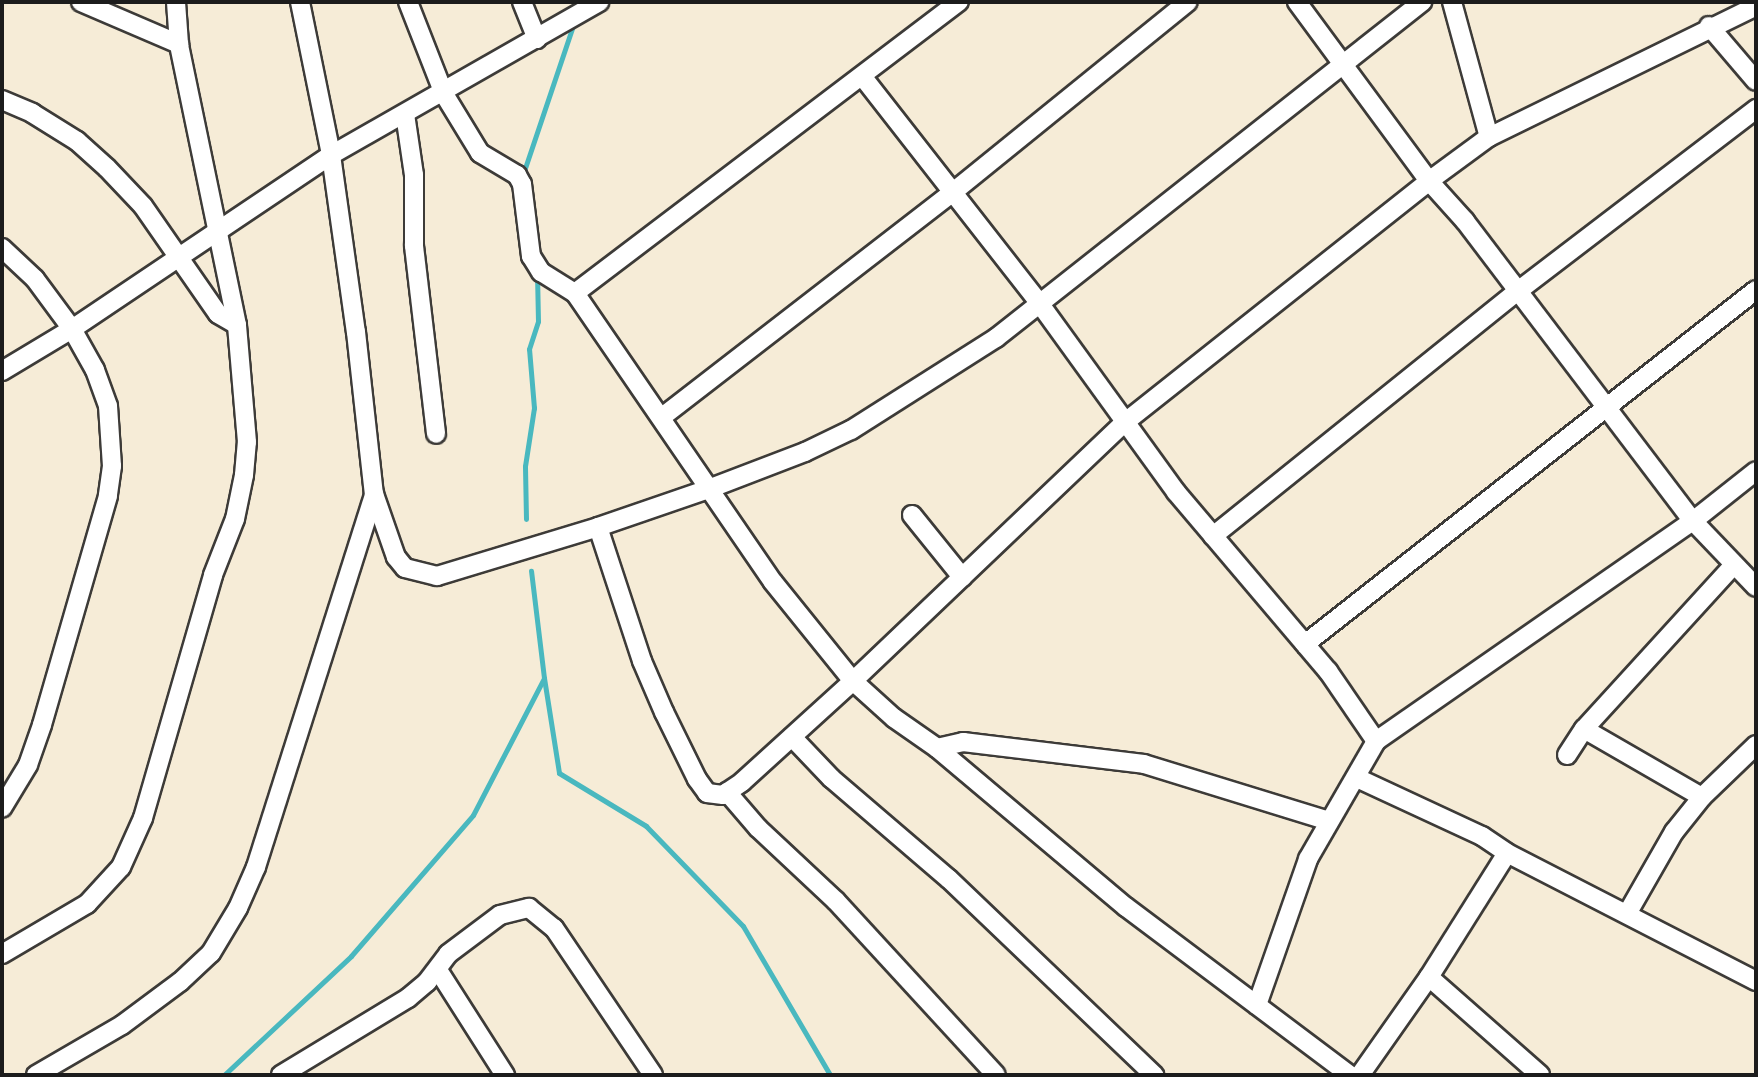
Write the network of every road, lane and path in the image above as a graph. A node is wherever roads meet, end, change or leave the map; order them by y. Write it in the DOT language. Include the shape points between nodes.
graph roads {
  1 [pos="81,2"];
  2 [pos="176,2"];
  3 [pos="300,2"];
  4 [pos="408,2"];
  5 [pos="522,2"];
  6 [pos="599,2"];
  7 [pos="959,2"];
  8 [pos="1188,2"];
  9 [pos="1297,2"];
  10 [pos="1422,2"];
  11 [pos="1452,2"];
  12 [pos="1756,6"];
  13 [pos="1709,26"];
  14 [pos="537,39"];
  15 [pos="179,44"];
  16 [pos="1344,65"];
  17 [pos="862,76"];
  18 [pos="1756,81"];
  19 [pos="444,94"];
  20 [pos="2,100"];
  21 [pos="1756,109"];
  22 [pos="405,114"];
  23 [pos="1489,137"];
  24 [pos="331,155"];
  25 [pos="1429,181"];
  26 [pos="953,192"];
  27 [pos="218,232"];
  28 [pos="2,248"];
  29 [pos="180,257"];
  30 [pos="1756,290"];
  31 [pos="1518,291"];
  32 [pos="575,293"];
  33 [pos="1040,304"];
  34 [pos="237,325"];
  35 [pos="72,329"];
  36 [pos="2,371"];
  37 [pos="1606,405"];
  38 [pos="662,417"];
  39 [pos="1124,423"];
  40 [pos="436,434"];
  41 [pos="1756,471"];
  42 [pos="711,488"];
  43 [pos="374,494"];
  44 [pos="912,515"];
  45 [pos="1693,521"];
  46 [pos="598,527"];
  47 [pos="1213,536"];
  48 [pos="1733,566"];
  49 [pos="962,577"];
  50 [pos="1756,587"];
  51 [pos="1305,644"];
  52 [pos="853,681"];
  53 [pos="1584,729"];
  54 [pos="792,737"];
  55 [pos="1376,741"];
  56 [pos="1756,745"];
  57 [pos="937,748"];
  58 [pos="1567,755"];
  59 [pos="1357,778"];
  60 [pos="727,792"];
  61 [pos="1702,797"];
  62 [pos="2,808"];
  63 [pos="1329,821"];
  64 [pos="1507,853"];
  65 [pos="1627,914"];
  66 [pos="2,954"];
  67 [pos="438,970"];
  68 [pos="1429,977"];
  69 [pos="1756,981"];
  70 [pos="1257,1005"];
  71 [pos="36,1075"];
  72 [pos="281,1075"];
  73 [pos="505,1075"];
  74 [pos="653,1075"];
  75 [pos="996,1075"];
  76 [pos="1154,1075"];
  77 [pos="1350,1075"];
  78 [pos="1360,1075"];
  79 [pos="1540,1075"];
  1 -- 15 [label="street"];
  2 -- 15 [label="street"];
  3 -- 24 [label="street"];
  4 -- 19 [label="street"];
  5 -- 14 [label="street"];
  6 -- 14 [label="street"];
  7 -- 17 [label="street"];
  8 -- 26 [label="street"];
  9 -- 16 [label="street"];
  10 -- 16 [label="street"];
  11 -- 23 [label="street"];
  12 -- 13 [label="street"];
  13 -- 18 [label="street"];
  13 -- 23 [label="street"];
  14 -- 19 [label="street"];
  15 -- 27 [label="street"];
  16 -- 25 [label="street"];
  16 -- 33 [label="street"];
  17 -- 26 [label="street"];
  17 -- 32 [label="street"];
  19 -- 22 [label="street"];
  19 -- 32 [label="street" via="480,153 517,175 522,184 531,256 541,272"];
  20 -- 29 [label="street" via="77,141 143,206"];
  21 -- 31 [label="street"];
  22 -- 24 [label="street"];
  22 -- 40 [label="street"];
  23 -- 25 [label="street"];
  24 -- 27 [label="street"];
  24 -- 43 [label="street"];
  25 -- 31 [label="street"];
  25 -- 39 [label="street"];
  26 -- 33 [label="street"];
  26 -- 38 [label="street"];
  27 -- 29 [label="street"];
  27 -- 34 [label="street"];
  28 -- 35 [label="street" via="35,279"];
  29 -- 34 [label="street" via="218,314"];
  29 -- 35 [label="street"];
  30 -- 37 [label="street"];
  31 -- 37 [label="street"];
  31 -- 47 [label="street"];
  32 -- 38 [label="street"];
  33 -- 39 [label="street"];
  33 -- 42 [label="street" via="935,379 851,430"];
  34 -- 66 [label="street" via="247,442 244,475 143,818 121,867 105,888"];
  35 -- 36 [label="street"];
  35 -- 62 [label="street" via="108,406 108,496 42,725 28,765"];
  37 -- 45 [label="street"];
  37 -- 51 [label="street"];
  38 -- 42 [label="street"];
  39 -- 47 [label="street"];
  39 -- 49 [label="street"];
  41 -- 45 [label="street"];
  42 -- 46 [label="street"];
  42 -- 52 [label="street" via="773,582"];
  43 -- 46 [label="street" via="396,557 405,568 425,575 455,571"];
  43 -- 71 [label="street" via="256,867 238,908 211,953 180,982 122,1025"];
  44 -- 49 [label="street"];
  45 -- 48 [label="street"];
  45 -- 55 [label="street"];
  46 -- 60 [label="street" via="642,661 684,755 707,793"];
  47 -- 51 [label="street"];
  48 -- 50 [label="street"];
  48 -- 53 [label="street"];
  49 -- 52 [label="street"];
  51 -- 55 [label="street"];
  52 -- 54 [label="street"];
  52 -- 57 [label="street"];
  53 -- 58 [label="street"];
  53 -- 61 [label="street"];
  54 -- 60 [label="street"];
  54 -- 76 [label="street"];
  55 -- 59 [label="street"];
  56 -- 61 [label="street"];
  57 -- 63 [label="street" via="963,742 1144,764"];
  57 -- 70 [label="street" via="1126,907"];
  59 -- 63 [label="street"];
  59 -- 64 [label="street" via="1482,836"];
  60 -- 75 [label="street"];
  61 -- 65 [label="street" via="1674,832"];
  63 -- 70 [label="street" via="1299,879"];
  64 -- 65 [label="street"];
  64 -- 68 [label="street"];
  65 -- 69 [label="street"];
  67 -- 72 [label="street" via="408,998"];
  67 -- 73 [label="street"];
  67 -- 74 [label="street" via="448,954 500,915 529,908 538,912"];
  68 -- 78 [label="street"];
  68 -- 79 [label="street"];
  70 -- 77 [label="street"];
}
